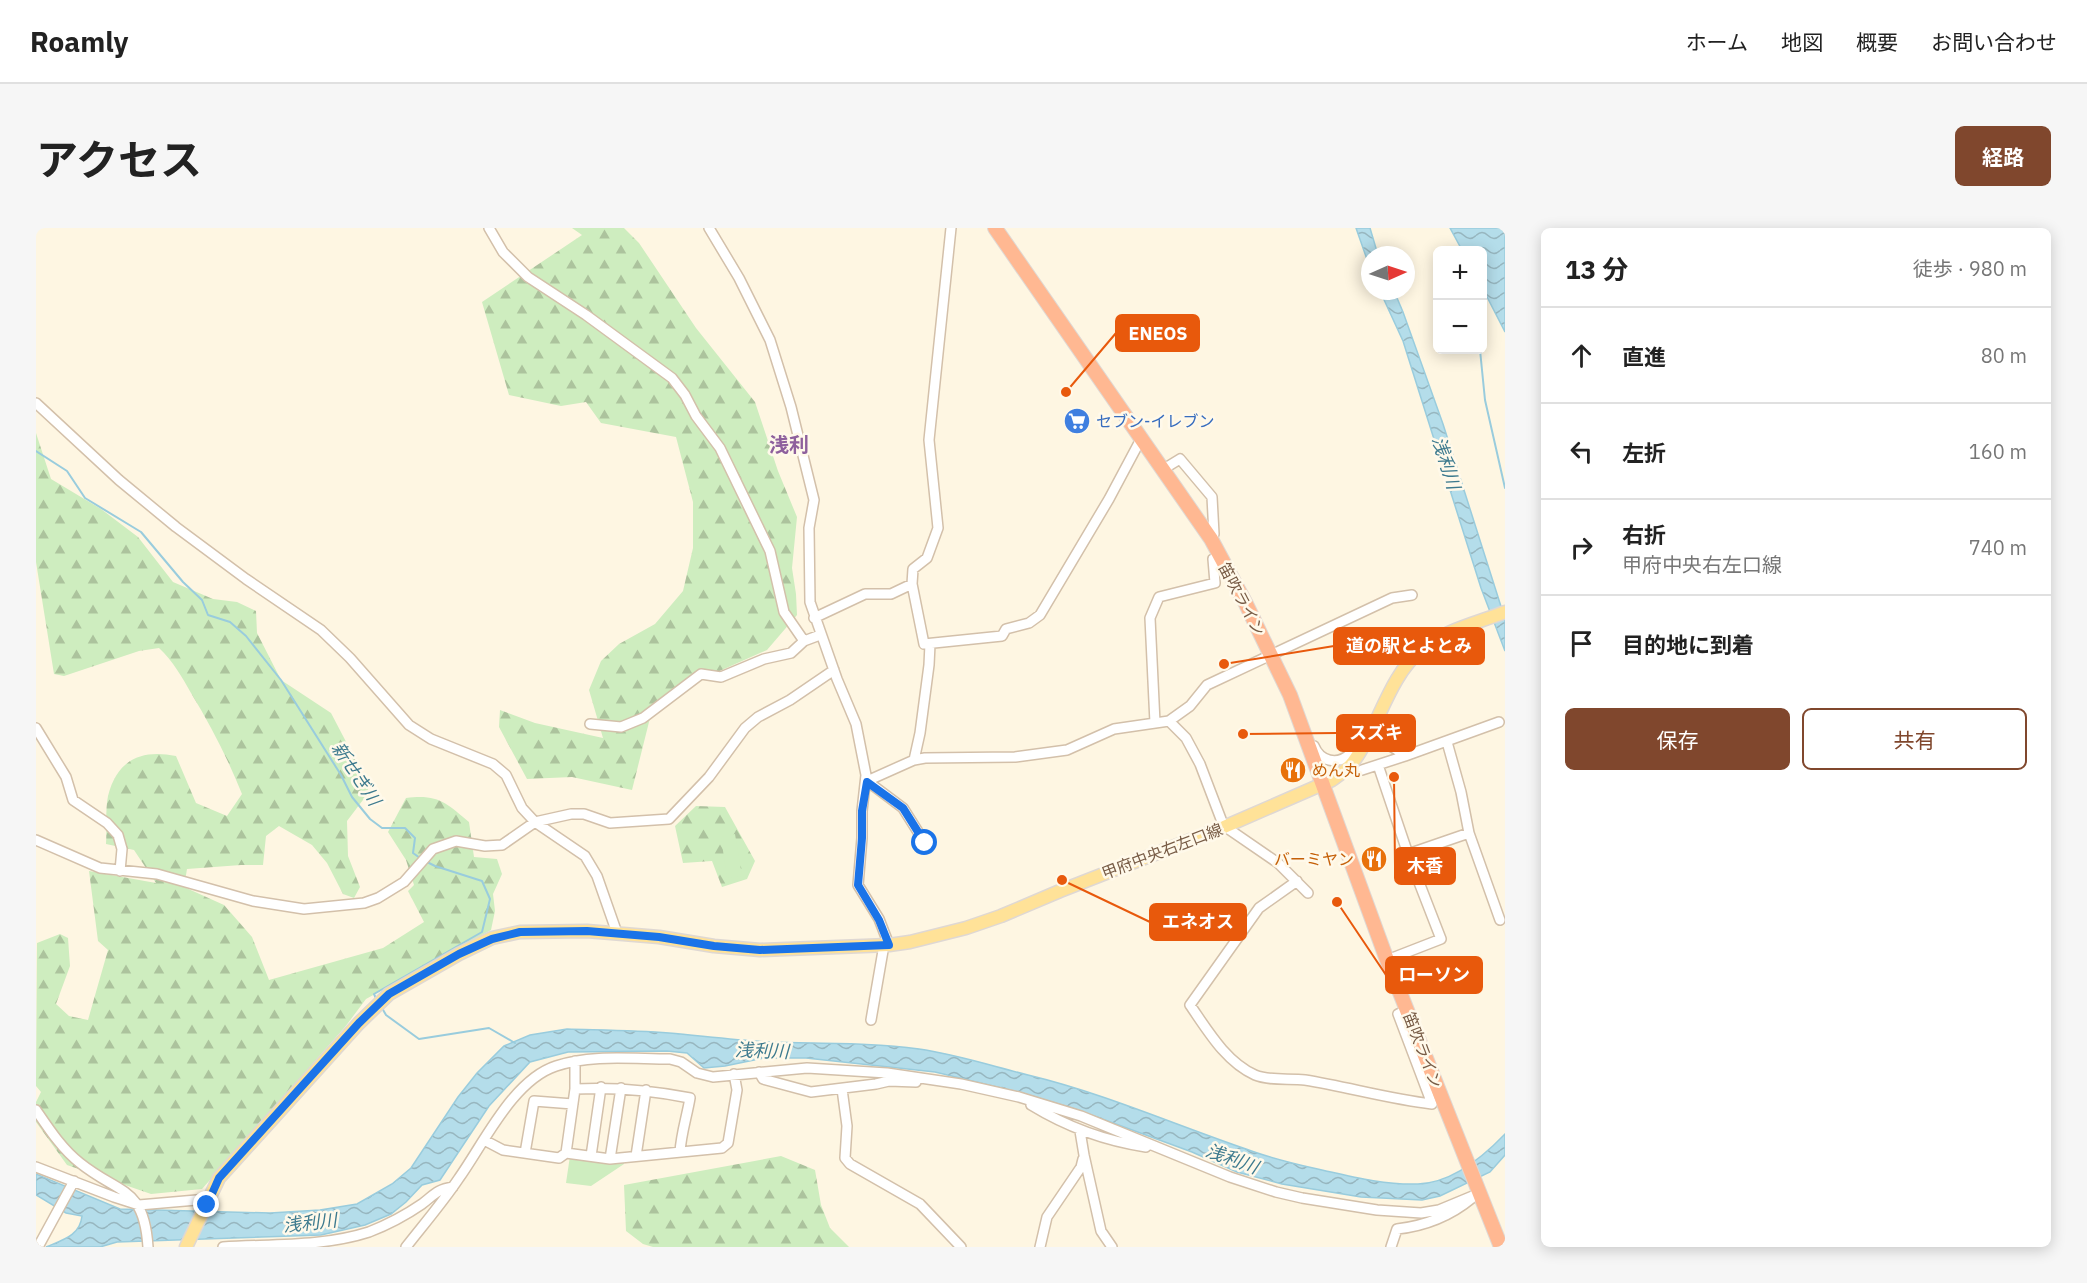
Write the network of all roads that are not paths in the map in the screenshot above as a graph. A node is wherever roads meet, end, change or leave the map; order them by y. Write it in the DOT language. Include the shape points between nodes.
graph roads {
  1 [pos="489,228"];
  2 [pos="709,228"];
  3 [pos="951,228"];
  4 [pos="995,228"];
  5 [pos="36,403"];
  6 [pos="1141,439"];
  7 [pos="1162,470"];
  8 [pos="1211,539"];
  9 [pos="1220,555"];
  10 [pos="912,584"];
  11 [pos="1412,595"];
  12 [pos="1505,612"];
  13 [pos="814,618"];
  14 [pos="820,635"];
  15 [pos="804,641"];
  16 [pos="930,644"];
  17 [pos="1272,655"];
  18 [pos="834,670"];
  19 [pos="1290,695"];
  20 [pos="1378,716"];
  21 [pos="1169,721"];
  22 [pos="1499,722"];
  23 [pos="1155,723"];
  24 [pos="590,724"];
  25 [pos="36,728"];
  26 [pos="1447,742"];
  27 [pos="1364,744"];
  28 [pos="1405,756"];
  29 [pos="914,760"];
  30 [pos="1378,765"];
  31 [pos="1362,770"];
  32 [pos="867,782"];
  33 [pos="1322,785"];
  34 [pos="535,822"];
  35 [pos="1226,826"];
  36 [pos="1469,833"];
  37 [pos="36,840"];
  38 [pos="925,843"];
  39 [pos="1408,854"];
  40 [pos="120,871"];
  41 [pos="1296,881"];
  42 [pos="1308,893"];
  43 [pos="1500,920"];
  44 [pos="617,933"];
  45 [pos="886,945"];
  46 [pos="1388,960"];
  47 [pos="1407,1010"];
  48 [pos="871,1020"];
  49 [pos="575,1061"];
  50 [pos="759,1072"];
  51 [pos="734,1074"];
  52 [pos="924,1077"];
  53 [pos="601,1087"];
  54 [pos="621,1088"];
  55 [pos="575,1089"];
  56 [pos="646,1089"];
  57 [pos="842,1089"];
  58 [pos="1019,1097"];
  59 [pos="573,1104"];
  60 [pos="36,1110"];
  61 [pos="1080,1131"];
  62 [pos="484,1140"];
  63 [pos="1162,1150"];
  64 [pos="680,1152"];
  65 [pos="525,1153"];
  66 [pos="566,1153"];
  67 [pos="1084,1155"];
  68 [pos="591,1156"];
  69 [pos="636,1156"];
  70 [pos="610,1158"];
  71 [pos="36,1167"];
  72 [pos="74,1181"];
  73 [pos="453,1186"];
  74 [pos="119,1188"];
  75 [pos="1477,1192"];
  76 [pos="114,1197"];
  77 [pos="207,1202"];
  78 [pos="138,1204"];
  79 [pos="187,1246"];
  80 [pos="38,1247"];
  81 [pos="148,1247"];
  82 [pos="223,1247"];
  83 [pos="406,1247"];
  84 [pos="961,1247"];
  85 [pos="1040,1247"];
  86 [pos="1112,1247"];
  87 [pos="1390,1247"];
  88 [pos="1501,1247"];
  1 -- 15 [label="street" via="503,252 528,277 672,378 685,395 720,448 770,551 784,612"];
  2 -- 13 [label="street" via="770,340 791,407 814,500 809,528 809,592"];
  3 -- 10 [label="street" via="929,440 938,528 927,558 913,569"];
  4 -- 6 [label="highway, 笛吹ライン"];
  5 -- 34 [label="street" via="176,527 321,630 409,725 431,739 493,764 506,775 522,808"];
  6 -- 7 [label="highway, 笛吹ライン"];
  6 -- 16 [label="street" via="1040,615 1029,623 1006,628 1002,636"];
  7 -- 8 [label="highway, 笛吹ライン"];
  7 -- 8 [label="street" via="1180,459 1212,497"];
  8 -- 9 [label="highway, 笛吹ライン"];
  9 -- 17 [label="highway, 笛吹ライン"];
  9 -- 23 [label="street" via="1214,560 1215,583 1159,597 1150,618"];
  10 -- 13 [label="street" via="891,594 865,594"];
  10 -- 16 [label="street" via="924,644"];
  11 -- 17 [label="street" via="1392,598"];
  12 -- 20 [label="main road, 甲府中央右左口線" via="1440,637 1415,655"];
  13 -- 14 [label="street"];
  14 -- 15 [label="street"];
  14 -- 18 [label="street"];
  15 -- 24 [label="street" via="791,653 764,659 721,677 701,674 643,718 621,727"];
  16 -- 29 [label="street"];
  17 -- 19 [label="highway, 笛吹ライン"];
  17 -- 21 [label="street" via="1207,685 1191,706"];
  18 -- 32 [label="street" via="856,723"];
  18 -- 34 [label="street" via="745,728 709,777 669,819 610,823 571,814"];
  19 -- 20 [label="street" via="1315,749 1327,760 1339,761 1350,753"];
  19 -- 33 [label="highway, 笛吹ライン"];
  20 -- 27 [label="main road, 甲府中央右左口線"];
  21 -- 23 [label="street"];
  21 -- 35 [label="street" via="1186,738"];
  22 -- 26 [label="street"];
  23 -- 29 [label="street" via="1114,729 1067,750 1015,757"];
  25 -- 40 [label="street" via="66,777 73,800 118,835 122,849"];
  26 -- 28 [label="street"];
  26 -- 36 [label="street"];
  27 -- 28 [label="street" via="1382,742"];
  27 -- 33 [label="main road, 甲府中央右左口線" via="1348,769"];
  28 -- 30 [label="street"];
  29 -- 32 [label="street"];
  30 -- 31 [label="street"];
  30 -- 39 [label="street"];
  32 -- 38 [label="street" via="903,808"];
  32 -- 45 [label="street" via="858,885 879,920"];
  33 -- 35 [label="main road, 甲府中央右左口線"];
  33 -- 46 [label="highway, 笛吹ライン"];
  34 -- 40 [label="street" via="502,845 456,841 433,849 404,882 364,903 304,909 253,901 157,874"];
  34 -- 44 [label="street" via="585,856 597,876"];
  35 -- 41 [label="street" via="1278,863"];
  35 -- 45 [label="main road, 甲府中央右左口線" via="1001,916 955,931"];
  36 -- 39 [label="street"];
  36 -- 43 [label="street"];
  37 -- 40 [label="street" via="80,861"];
  39 -- 46 [label="street" via="1441,939"];
  41 -- 42 [label="street"];
  41 -- 47 [label="street" via="1259,908 1190,1005 1222,1050 1257,1076 1289,1078 1432,1104 1398,1014"];
  44 -- 45 [label="main road, 甲府中央右左口線" via="760,950"];
  44 -- 77 [label="main road, 甲府中央右左口線" via="520,932 492,939 389,994 219,1178"];
  45 -- 48 [label="street"];
  46 -- 47 [label="highway, 笛吹ライン"];
  47 -- 75 [label="highway, 笛吹ライン"];
  49 -- 51 [label="street" via="670,1059 713,1077"];
  49 -- 55 [label="street"];
  49 -- 62 [label="street" via="553,1067 525,1085"];
  50 -- 51 [label="street"];
  50 -- 52 [label="street" via="807,1068"];
  50 -- 57 [label="street" via="763,1080 811,1092"];
  51 -- 64 [label="street" via="737,1090 728,1143 722,1148"];
  52 -- 57 [label="street" via="922,1082 889,1081"];
  52 -- 58 [label="street"];
  53 -- 54 [label="street"];
  53 -- 55 [label="street"];
  53 -- 68 [label="street"];
  54 -- 56 [label="street"];
  54 -- 70 [label="street"];
  55 -- 59 [label="street"];
  56 -- 64 [label="street" via="690,1098"];
  56 -- 69 [label="street"];
  57 -- 84 [label="street" via="847,1126 845,1158 920,1204"];
  58 -- 61 [label="street"];
  58 -- 63 [label="street" via="1081,1116"];
  59 -- 65 [label="street" via="534,1101"];
  59 -- 66 [label="street"];
  60 -- 74 [label="street" via="73,1157"];
  61 -- 63 [label="street"];
  61 -- 67 [label="street"];
  62 -- 65 [label="street" via="497,1148"];
  62 -- 73 [label="street"];
  63 -- 75 [label="street" via="1276,1192 1377,1210 1421,1214"];
  64 -- 69 [label="street"];
  65 -- 66 [label="street" via="559,1158"];
  66 -- 68 [label="street"];
  67 -- 85 [label="street" via="1081,1167 1047,1217"];
  67 -- 86 [label="street" via="1101,1230"];
  68 -- 70 [label="street"];
  69 -- 70 [label="street"];
  71 -- 72 [label="street"];
  72 -- 76 [label="street"];
  72 -- 80 [label="street"];
  73 -- 82 [label="street" via="440,1189 396,1220 343,1240"];
  73 -- 83 [label="street"];
  74 -- 76 [label="street"];
  74 -- 78 [label="street"];
  75 -- 87 [label="street" via="1461,1207 1432,1222 1396,1229"];
  75 -- 88 [label="highway, 笛吹ライン"];
  76 -- 78 [label="street"];
  77 -- 78 [label="street"];
  77 -- 79 [label="main road, 甲府中央右左口線"];
  78 -- 81 [label="street" via="147,1228"];
}
